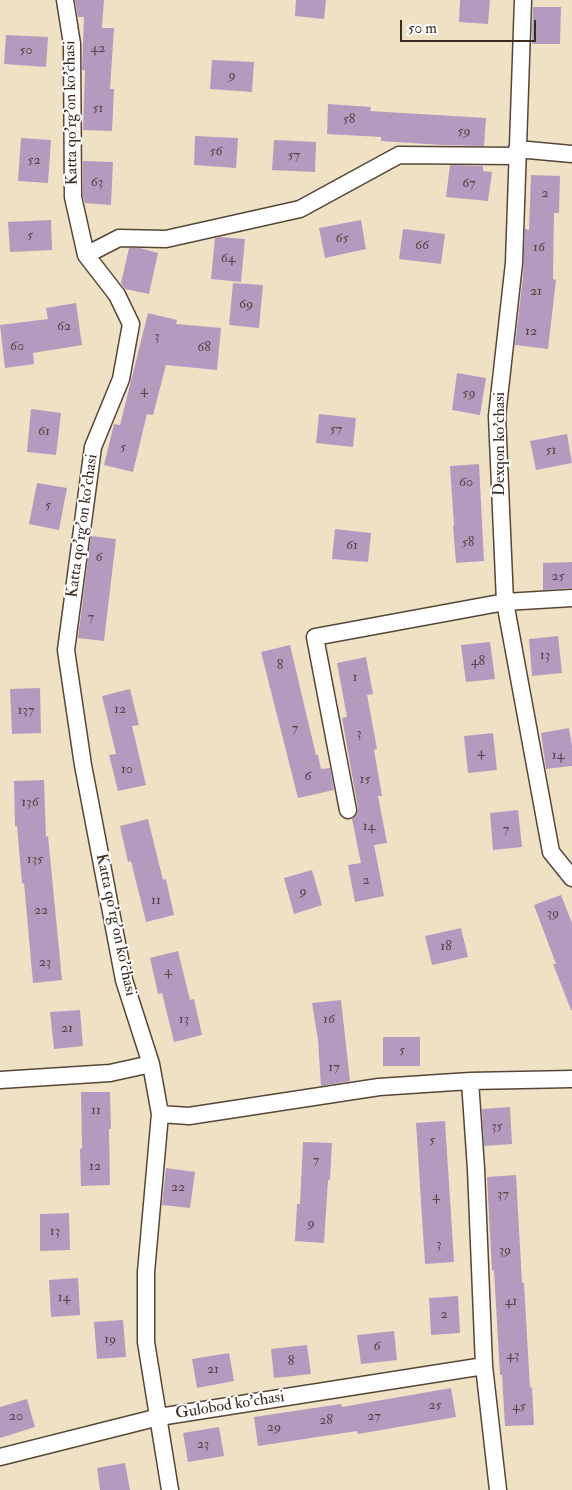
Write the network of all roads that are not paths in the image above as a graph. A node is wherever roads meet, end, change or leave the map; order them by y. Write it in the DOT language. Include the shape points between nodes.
graph roads {
  1 [pos="65,0"];
  2 [pos="523,0"];
  3 [pos="517,153"];
  4 [pos="572,154"];
  5 [pos="86,255"];
  6 [pos="572,598"];
  7 [pos="505,602"];
  8 [pos="348,810"];
  9 [pos="572,878"];
  10 [pos="152,1064"];
  11 [pos="572,1079"];
  12 [pos="0,1080"];
  13 [pos="470,1081"];
  14 [pos="160,1114"];
  15 [pos="484,1366"];
  16 [pos="159,1417"];
  17 [pos="0,1456"];
  18 [pos="170,1490"];
  19 [pos="498,1490"];
  1 -- 5 [label="street, Katta qo'rg'on ko'chasi" via="72,44 73,196"];
  2 -- 3 [label="street, Dexqon ko'chasi"];
  3 -- 4 [label="street"];
  3 -- 5 [label="street" via="399,155 300,209 166,239 119,238"];
  3 -- 7 [label="street, Dexqon ko'chasi" via="514,263 497,416"];
  5 -- 10 [label="street, Katta qo'rg'on ko'chasi" via="117,296 131,324 121,380 93,447 66,650 83,765 124,980"];
  6 -- 7 [label="street"];
  7 -- 8 [label="street" via="315,637"];
  7 -- 9 [label="street, Dexqon ko'chasi" via="551,852"];
  10 -- 12 [label="street" via="110,1073"];
  10 -- 14 [label="street, Gulobod ko'chasi"];
  11 -- 13 [label="street"];
  13 -- 14 [label="street" via="379,1087 189,1116"];
  13 -- 15 [label="street"];
  14 -- 16 [label="street, Gulobod ko'chasi" via="146,1272 146,1342"];
  15 -- 16 [label="street, Gulobod ko'chasi"];
  15 -- 19 [label="street"];
  16 -- 17 [label="street"];
  16 -- 18 [label="street"];
}
